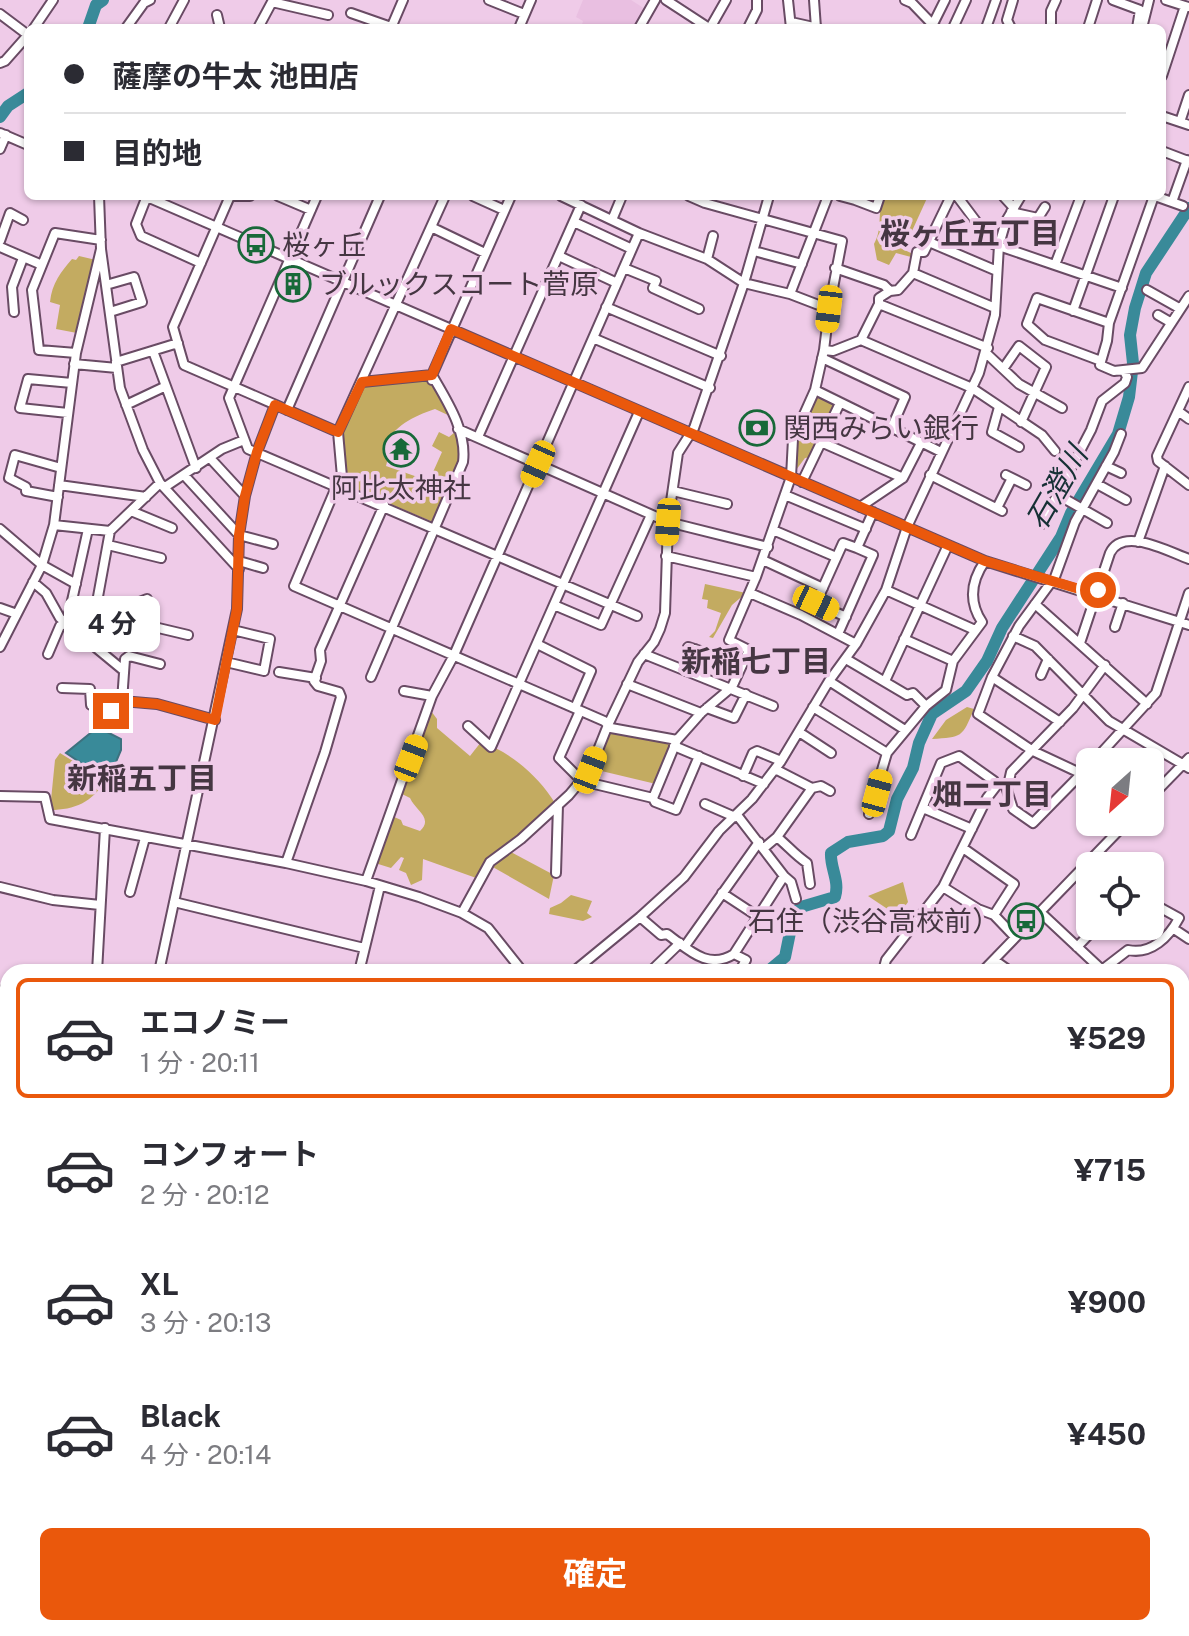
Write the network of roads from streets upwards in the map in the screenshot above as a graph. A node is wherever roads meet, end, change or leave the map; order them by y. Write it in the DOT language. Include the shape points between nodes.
graph roads {
  1 [pos="53,0"];
  2 [pos="150,0"];
  3 [pos="184,0"];
  4 [pos="403,0"];
  5 [pos="489,0"];
  6 [pos="531,0"];
  7 [pos="655,0"];
  8 [pos="666,0"];
  9 [pos="726,0"];
  10 [pos="757,0"];
  11 [pos="788,0"];
  12 [pos="814,0"];
  13 [pos="905,0"];
  14 [pos="945,0"];
  15 [pos="966,0"];
  16 [pos="996,0"];
  17 [pos="1013,0"];
  18 [pos="1056,0"];
  19 [pos="1113,0"];
  20 [pos="1149,0"];
  21 [pos="1166,0"];
  22 [pos="272,1"];
  23 [pos="1094,1"];
  24 [pos="680,4"];
  25 [pos="1187,7"];
  26 [pos="351,13"];
  27 [pos="0,14"];
  28 [pos="524,14"];
  29 [pos="217,15"];
  30 [pos="328,15"];
  31 [pos="37,24"];
  32 [pos="129,24"];
  33 [pos="171,24"];
  34 [pos="219,24"];
  35 [pos="260,24"];
  36 [pos="382,24"];
  37 [pos="392,24"];
  38 [pos="520,24"];
  39 [pos="642,24"];
  40 [pos="705,24"];
  41 [pos="712,24"];
  42 [pos="750,24"];
  43 [pos="791,24"];
  44 [pos="817,24"];
  45 [pos="932,24"];
  46 [pos="935,24"];
  47 [pos="955,24"];
  48 [pos="987,24"];
  49 [pos="1009,24"];
  50 [pos="1051,24"];
  51 [pos="1089,24"];
  52 [pos="1140,24"];
  53 [pos="1141,24"];
  54 [pos="24,32"];
  55 [pos="24,40"];
  56 [pos="0,63"];
  57 [pos="1166,65"];
  58 [pos="1189,95"];
  59 [pos="1166,117"];
  60 [pos="1185,124"];
  61 [pos="3,134"];
  62 [pos="24,143"];
  63 [pos="0,149"];
  64 [pos="1166,152"];
  65 [pos="1188,160"];
  66 [pos="99,200"];
  67 [pos="145,200"];
  68 [pos="155,200"];
  69 [pos="227,200"];
  70 [pos="287,200"];
  71 [pos="315,200"];
  72 [pos="378,200"];
  73 [pos="443,200"];
  74 [pos="482,200"];
  75 [pos="509,200"];
  76 [pos="570,200"];
  77 [pos="620,200"];
  78 [pos="698,200"];
  79 [pos="768,200"];
  80 [pos="826,200"];
  81 [pos="859,200"];
  82 [pos="879,200"];
  83 [pos="949,200"];
  84 [pos="960,200"];
  85 [pos="1006,200"];
  86 [pos="1018,200"];
  87 [pos="1079,200"];
  88 [pos="1113,200"];
  89 [pos="1153,200"];
  90 [pos="1166,200"];
  91 [pos="1172,202"];
  92 [pos="581,205"];
  93 [pos="1183,206"];
  94 [pos="1045,207"];
  95 [pos="311,210"];
  96 [pos="504,210"];
  97 [pos="1012,210"];
  98 [pos="764,218"];
  99 [pos="23,220"];
  100 [pos="612,220"];
  101 [pos="574,222"];
  102 [pos="217,227"];
  103 [pos="431,227"];
  104 [pos="639,233"];
  105 [pos="814,233"];
  106 [pos="713,236"];
  107 [pos="929,242"];
  108 [pos="0,244"];
  109 [pos="101,244"];
  110 [pos="999,245"];
  111 [pos="632,249"];
  112 [pos="754,251"];
  113 [pos="485,253"];
  114 [pos="559,256"];
  115 [pos="23,258"];
  116 [pos="289,259"];
  117 [pos="707,259"];
  118 [pos="201,263"];
  119 [pos="802,264"];
  120 [pos="42,265"];
  121 [pos="1055,265"];
  122 [pos="624,268"];
  123 [pos="835,268"];
  124 [pos="997,271"];
  125 [pos="913,273"];
  126 [pos="1086,275"];
  127 [pos="343,282"];
  128 [pos="617,283"];
  129 [pos="744,283"];
  130 [pos="106,285"];
  131 [pos="1122,288"];
  132 [pos="1147,290"];
  133 [pos="890,291"];
  134 [pos="790,294"];
  135 [pos="1189,296"];
  136 [pos="879,304"];
  137 [pos="396,306"];
  138 [pos="606,307"];
  139 [pos="995,308"];
  140 [pos="1179,308"];
  141 [pos="699,309"];
  142 [pos="829,309"];
  143 [pos="1073,311"];
  144 [pos="14,312"];
  145 [pos="110,312"];
  146 [pos="1158,315"];
  147 [pos="1170,322"];
  148 [pos="1109,323"];
  149 [pos="451,329"];
  150 [pos="593,338"];
  151 [pos="861,340"];
  152 [pos="178,343"];
  153 [pos="153,351"];
  154 [pos="987,351"];
  155 [pos="76,353"];
  156 [pos="823,354"];
  157 [pos="721,356"];
  158 [pos="513,357"];
  159 [pos="1101,361"];
  160 [pos="74,364"];
  161 [pos="117,365"];
  162 [pos="1003,369"];
  163 [pos="1130,369"];
  164 [pos="432,378"];
  165 [pos="362,382"];
  166 [pos="72,383"];
  167 [pos="573,383"];
  168 [pos="233,386"];
  169 [pos="164,387"];
  170 [pos="1189,387"];
  171 [pos="710,388"];
  172 [pos="972,388"];
  173 [pos="815,390"];
  174 [pos="1035,392"];
  175 [pos="840,403"];
  176 [pos="126,405"];
  177 [pos="275,405"];
  178 [pos="999,407"];
  179 [pos="1062,408"];
  180 [pos="287,410"];
  181 [pos="1178,411"];
  182 [pos="639,412"];
  183 [pos="68,413"];
  184 [pos="1189,419"];
  185 [pos="1021,422"];
  186 [pos="458,429"];
  187 [pos="891,429"];
  188 [pos="338,432"];
  189 [pos="691,434"];
  190 [pos="1121,434"];
  191 [pos="478,437"];
  192 [pos="244,440"];
  193 [pos="821,442"];
  194 [pos="921,443"];
  195 [pos="1019,447"];
  196 [pos="1055,451"];
  197 [pos="257,452"];
  198 [pos="941,452"];
  199 [pos="210,458"];
  200 [pos="538,464"];
  201 [pos="1106,466"];
  202 [pos="1165,466"];
  203 [pos="61,468"];
  204 [pos="196,468"];
  205 [pos="1121,473"];
  206 [pos="184,475"];
  207 [pos="930,475"];
  208 [pos="791,477"];
  209 [pos="903,478"];
  210 [pos="802,482"];
  211 [pos="1097,484"];
  212 [pos="59,485"];
  213 [pos="162,485"];
  214 [pos="1026,485"];
  215 [pos="1189,485"];
  216 [pos="340,487"];
  217 [pos="673,491"];
  218 [pos="603,493"];
  219 [pos="785,495"];
  220 [pos="1058,495"];
  221 [pos="245,496"];
  222 [pos="58,497"];
  223 [pos="146,497"];
  224 [pos="1126,500"];
  225 [pos="727,504"];
  226 [pos="384,505"];
  227 [pos="860,507"];
  228 [pos="1082,509"];
  229 [pos="131,511"];
  230 [pos="873,512"];
  231 [pos="651,515"];
  232 [pos="668,522"];
  233 [pos="1107,523"];
  234 [pos="1042,524"];
  235 [pos="54,525"];
  236 [pos="907,527"];
  237 [pos="172,528"];
  238 [pos="436,528"];
  239 [pos="0,529"];
  240 [pos="88,529"];
  241 [pos="866,529"];
  242 [pos="773,530"];
  243 [pos="110,531"];
  244 [pos="239,535"];
  245 [pos="1138,542"];
  246 [pos="273,544"];
  247 [pos="108,545"];
  248 [pos="948,545"];
  249 [pos="768,547"];
  250 [pos="857,548"];
  251 [pos="498,555"];
  252 [pos="666,556"];
  253 [pos="836,557"];
  254 [pos="161,558"];
  255 [pos="1189,559"];
  256 [pos="763,560"];
  257 [pos="985,561"];
  258 [pos="42,565"];
  259 [pos="239,565"];
  260 [pos="263,568"];
  261 [pos="756,577"];
  262 [pos="1049,580"];
  263 [pos="33,582"];
  264 [pos="76,584"];
  265 [pos="564,584"];
  266 [pos="823,588"];
  267 [pos="886,590"];
  268 [pos="750,593"];
  269 [pos="1189,593"];
  270 [pos="1096,594"];
  271 [pos="147,599"];
  272 [pos="1123,603"];
  273 [pos="1035,604"];
  274 [pos="340,605"];
  275 [pos="554,605"];
  276 [pos="611,605"];
  277 [pos="921,605"];
  278 [pos="0,608"];
  279 [pos="95,613"];
  280 [pos="17,614"];
  281 [pos="637,616"];
  282 [pos="846,617"];
  283 [pos="125,620"];
  284 [pos="67,623"];
  285 [pos="1184,623"];
  286 [pos="1115,627"];
  287 [pos="392,628"];
  288 [pos="233,630"];
  289 [pos="975,630"];
  290 [pos="838,634"];
  291 [pos="188,635"];
  292 [pos="1013,636"];
  293 [pos="904,639"];
  294 [pos="87,640"];
  295 [pos="1080,643"];
  296 [pos="537,644"];
  297 [pos="856,644"];
  298 [pos="0,647"];
  299 [pos="48,654"];
  300 [pos="644,654"];
  301 [pos="709,654"];
  302 [pos="454,655"];
  303 [pos="846,659"];
  304 [pos="1048,659"];
  305 [pos="953,661"];
  306 [pos="226,662"];
  307 [pos="160,664"];
  308 [pos="1105,665"];
  309 [pos="123,670"];
  310 [pos="688,670"];
  311 [pos="279,672"];
  312 [pos="1041,675"];
  313 [pos="371,677"];
  314 [pos="992,677"];
  315 [pos="316,678"];
  316 [pos="829,681"];
  317 [pos="885,681"];
  318 [pos="520,684"];
  319 [pos="627,684"];
  320 [pos="732,687"];
  321 [pos="62,688"];
  322 [pos="404,691"];
  323 [pos="1082,693"];
  324 [pos="746,694"];
  325 [pos="432,696"];
  326 [pos="122,701"];
  327 [pos="1147,704"];
  328 [pos="773,706"];
  329 [pos="926,706"];
  330 [pos="813,707"];
  331 [pos="578,710"];
  332 [pos="704,710"];
  333 [pos="215,720"];
  334 [pos="1060,722"];
  335 [pos="608,725"];
  336 [pos="468,726"];
  337 [pos="1124,729"];
  338 [pos="905,730"];
  339 [pos="799,732"];
  340 [pos="676,743"];
  341 [pos="1107,748"];
  342 [pos="1033,751"];
  343 [pos="831,753"];
  344 [pos="887,753"];
  345 [pos="699,756"];
  346 [pos="1187,763"];
  347 [pos="778,765"];
  348 [pos="1076,771"];
  349 [pos="743,776"];
  350 [pos="1076,780"];
  351 [pos="582,781"];
  352 [pos="764,784"];
  353 [pos="1164,785"];
  354 [pos="812,788"];
  355 [pos="830,791"];
  356 [pos="0,796"];
  357 [pos="653,798"];
  358 [pos="705,804"];
  359 [pos="558,805"];
  360 [pos="923,808"];
  361 [pos="869,814"];
  362 [pos="736,816"];
  363 [pos="105,828"];
  364 [pos="972,829"];
  365 [pos="911,835"];
  366 [pos="1113,836"];
  367 [pos="777,837"];
  368 [pos="145,838"];
  369 [pos="188,844"];
  370 [pos="762,845"];
  371 [pos="963,848"];
  372 [pos="286,863"];
  373 [pos="556,873"];
  374 [pos="784,876"];
  375 [pos="366,881"];
  376 [pos="810,884"];
  377 [pos="380,886"];
  378 [pos="0,887"];
  379 [pos="943,887"];
  380 [pos="130,892"];
  381 [pos="722,893"];
  382 [pos="796,899"];
  383 [pos="174,902"];
  384 [pos="100,905"];
  385 [pos="1164,910"];
  386 [pos="1040,912"];
  387 [pos="462,913"];
  388 [pos="994,915"];
  389 [pos="757,916"];
  390 [pos="640,917"];
  391 [pos="1174,929"];
  392 [pos="1015,937"];
  393 [pos="1189,939"];
  394 [pos="1084,940"];
  395 [pos="682,944"];
  396 [pos="1077,947"];
  397 [pos="364,948"];
  398 [pos="734,954"];
  399 [pos="994,960"];
  400 [pos="710,961"];
  401 [pos="97,964"];
  402 [pos="161,964"];
  403 [pos="361,964"];
  404 [pos="517,964"];
  405 [pos="583,964"];
  406 [pos="659,964"];
  407 [pos="708,964"];
  408 [pos="744,964"];
  409 [pos="885,964"];
  410 [pos="990,964"];
  411 [pos="1000,964"];
  412 [pos="1095,964"];
  413 [pos="1110,964"];
  1 -- 31 [label="street"];
  2 -- 32 [label="street"];
  3 -- 33 [label="street"];
  4 -- 37 [label="street"];
  5 -- 28 [label="street"];
  6 -- 28 [label="street"];
  7 -- 39 [label="street"];
  8 -- 24 [label="street"];
  9 -- 41 [label="street"];
  10 -- 42 [label="street"];
  11 -- 43 [label="street"];
  12 -- 44 [label="street"];
  13 -- 45 [label="street"];
  14 -- 46 [label="street"];
  15 -- 47 [label="street"];
  16 -- 48 [label="street"];
  17 -- 49 [label="street"];
  18 -- 50 [label="street"];
  19 -- 52 [label="street" via="1140,10"];
  20 -- 53 [label="street"];
  21 -- 25 [label="street"];
  22 -- 30 [label="street"];
  22 -- 35 [label="street"];
  23 -- 51 [label="street"];
  24 -- 40 [label="street"];
  25 -- 57 [label="street"];
  26 -- 36 [label="street"];
  27 -- 54 [label="street"];
  28 -- 38 [label="street"];
  29 -- 34 [label="street"];
  55 -- 56 [label="street"];
  58 -- 60 [label="street"];
  59 -- 60 [label="street"];
  61 -- 62 [label="street"];
  61 -- 63 [label="street"];
  64 -- 65 [label="street"];
  65 -- 91 [label="street"];
  66 -- 109 [label="street"];
  67 -- 118 [label="street" via="136,224 141,236"];
  68 -- 102 [label="street"];
  69 -- 102 [label="street"];
  70 -- 95 [label="street"];
  71 -- 95 [label="street"];
  72 -- 127 [label="street"];
  73 -- 103 [label="street"];
  74 -- 96 [label="street"];
  75 -- 96 [label="street"];
  76 -- 92 [label="street"];
  77 -- 100 [label="street"];
  78 -- 98 [label="street"];
  79 -- 98 [label="street"];
  80 -- 105 [label="street"];
  81 -- 82 [label="street" via="876,208"];
  83 -- 107 [label="street"];
  84 -- 110 [label="street" via="986,238"];
  85 -- 97 [label="street"];
  86 -- 97 [label="street"];
  87 -- 121 [label="street"];
  88 -- 126 [label="street"];
  89 -- 131 [label="street"];
  90 -- 91 [label="street"];
  91 -- 93 [label="street"];
  92 -- 100 [label="street"];
  92 -- 101 [label="street"];
  94 -- 97 [label="street" via="1038,218"];
  95 -- 116 [label="street"];
  96 -- 113 [label="street"];
  97 -- 110 [label="street"];
  98 -- 105 [label="street"];
  98 -- 112 [label="street"];
  99 -- 108 [label="street" via="10,213"];
  100 -- 104 [label="street"];
  101 -- 111 [label="street"];
  101 -- 114 [label="street"];
  102 -- 116 [label="street"];
  102 -- 118 [label="street"];
  103 -- 113 [label="street"];
  103 -- 137 [label="street"];
  104 -- 111 [label="street"];
  104 -- 117 [label="street"];
  105 -- 119 [label="street"];
  105 -- 123 [label="street" via="842,241"];
  106 -- 117 [label="street"];
  107 -- 124 [label="street"];
  107 -- 125 [label="street" via="924,252 917,252"];
  108 -- 115 [label="street"];
  109 -- 120 [label="street" via="55,233"];
  109 -- 130 [label="street"];
  109 -- 155 [label="street"];
  110 -- 121 [label="street"];
  110 -- 124 [label="street"];
  111 -- 122 [label="street"];
  112 -- 119 [label="street"];
  112 -- 129 [label="street"];
  113 -- 149 [label="street"];
  114 -- 128 [label="street"];
  114 -- 158 [label="street"];
  115 -- 120 [label="street"];
  115 -- 144 [label="street" via="12,287"];
  116 -- 127 [label="street"];
  116 -- 168 [label="street"];
  117 -- 129 [label="street"];
  118 -- 152 [label="street" via="173,327"];
  119 -- 134 [label="street"];
  120 -- 155 [label="street" via="32,290 39,350"];
  121 -- 126 [label="street"];
  122 -- 128 [label="street"];
  122 -- 141 [label="street"];
  123 -- 133 [label="street"];
  123 -- 142 [label="street"];
  124 -- 139 [label="street"];
  125 -- 133 [label="street" via="898,290"];
  125 -- 139 [label="street"];
  126 -- 131 [label="street"];
  126 -- 143 [label="street"];
  127 -- 137 [label="street"];
  127 -- 180 [label="street"];
  128 -- 138 [label="street"];
  129 -- 134 [label="street"];
  129 -- 157 [label="street"];
  130 -- 145 [label="street"];
  130 -- 145 [label="street" via="134,277 142,302"];
  131 -- 148 [label="street"];
  132 -- 140 [label="street"];
  133 -- 136 [label="street"];
  134 -- 142 [label="street"];
  135 -- 140 [label="street"];
  136 -- 151 [label="street"];
  136 -- 154 [label="street"];
  137 -- 149 [label="street"];
  137 -- 165 [label="street"];
  138 -- 150 [label="street"];
  138 -- 157 [label="street"];
  139 -- 154 [label="street"];
  140 -- 147 [label="street"];
  142 -- 156 [label="street"];
  143 -- 148 [label="street"];
  143 -- 159 [label="street" via="1037,298 1027,324 1045,340"];
  145 -- 161 [label="street"];
  146 -- 147 [label="street"];
  147 -- 163 [label="street" via="1146,364"];
  148 -- 159 [label="street"];
  149 -- 158 [label="street"];
  149 -- 164 [label="street"];
  150 -- 167 [label="street"];
  150 -- 171 [label="street"];
  151 -- 156 [label="street"];
  151 -- 172 [label="street"];
  152 -- 153 [label="street"];
  152 -- 168 [label="street" via="184,365"];
  153 -- 161 [label="street"];
  153 -- 169 [label="street"];
  154 -- 162 [label="street"];
  154 -- 172 [label="street"];
  155 -- 160 [label="street"];
  156 -- 173 [label="street"];
  156 -- 187 [label="street" via="905,397"];
  157 -- 171 [label="street"];
  158 -- 167 [label="street"];
  158 -- 191 [label="street"];
  159 -- 163 [label="street" via="1114,371"];
  160 -- 161 [label="street"];
  160 -- 166 [label="street"];
  161 -- 176 [label="street"];
  162 -- 174 [label="street"];
  162 -- 174 [label="street" via="1019,346 1046,367"];
  163 -- 220 [label="street" via="1125,383 1102,401"];
  164 -- 165 [label="street"];
  164 -- 186 [label="street"];
  165 -- 188 [label="street"];
  166 -- 183 [label="street"];
  166 -- 183 [label="street" via="28,379 20,408"];
  167 -- 182 [label="street"];
  167 -- 200 [label="street"];
  168 -- 177 [label="street"];
  168 -- 192 [label="street" via="229,398"];
  169 -- 176 [label="street"];
  169 -- 204 [label="street"];
  170 -- 181 [label="street"];
  171 -- 189 [label="street"];
  172 -- 178 [label="street"];
  172 -- 198 [label="street"];
  173 -- 175 [label="street"];
  173 -- 208 [label="street" via="793,439"];
  174 -- 179 [label="street"];
  174 -- 185 [label="street"];
  175 -- 187 [label="street"];
  175 -- 193 [label="street"];
  176 -- 213 [label="street"];
  177 -- 180 [label="street"];
  177 -- 197 [label="street"];
  178 -- 185 [label="street"];
  178 -- 195 [label="street" via="992,432"];
  180 -- 188 [label="street"];
  181 -- 184 [label="street"];
  181 -- 202 [label="street" via="1157,456"];
  182 -- 189 [label="street"];
  182 -- 218 [label="street"];
  183 -- 203 [label="street"];
  185 -- 196 [label="street"];
  186 -- 191 [label="street"];
  186 -- 238 [label="street" via="463,462"];
  187 -- 194 [label="street"];
  188 -- 216 [label="street"];
  189 -- 208 [label="street"];
  189 -- 217 [label="street" via="678,453"];
  190 -- 201 [label="street"];
  191 -- 200 [label="street"];
  192 -- 197 [label="street"];
  192 -- 199 [label="street"];
  193 -- 209 [label="street"];
  193 -- 210 [label="street"];
  194 -- 198 [label="street"];
  194 -- 209 [label="street"];
  197 -- 216 [label="street"];
  197 -- 221 [label="street"];
  198 -- 207 [label="street"];
  199 -- 204 [label="street"];
  199 -- 221 [label="street"];
  200 -- 218 [label="street"];
  200 -- 251 [label="street"];
  201 -- 205 [label="street"];
  201 -- 211 [label="street"];
  202 -- 215 [label="street"];
  202 -- 245 [label="street"];
  203 -- 212 [label="street"];
  203 -- 222 [label="street" via="15,455 9,478 26,491"];
  204 -- 206 [label="street"];
  206 -- 213 [label="street"];
  206 -- 244 [label="street"];
  207 -- 214 [label="street" via="999,510 1009,477"];
  207 -- 236 [label="street"];
  208 -- 210 [label="street"];
  208 -- 219 [label="street"];
  209 -- 227 [label="street"];
  210 -- 227 [label="street"];
  211 -- 224 [label="street"];
  211 -- 228 [label="street"];
  212 -- 222 [label="street"];
  212 -- 223 [label="street"];
  213 -- 223 [label="street"];
  213 -- 259 [label="street"];
  216 -- 226 [label="street"];
  216 -- 274 [label="street" via="294,586"];
  217 -- 225 [label="street" via="712,496"];
  217 -- 232 [label="street"];
  218 -- 231 [label="street"];
  218 -- 265 [label="street"];
  219 -- 241 [label="street"];
  219 -- 242 [label="street"];
  220 -- 228 [label="street"];
  220 -- 234 [label="street"];
  221 -- 244 [label="street"];
  222 -- 235 [label="street"];
  223 -- 229 [label="street"];
  226 -- 238 [label="street"];
  226 -- 274 [label="street"];
  227 -- 230 [label="street"];
  228 -- 233 [label="street"];
  228 -- 262 [label="street"];
  229 -- 237 [label="street"];
  229 -- 243 [label="street"];
  230 -- 236 [label="street"];
  230 -- 241 [label="street"];
  231 -- 232 [label="street"];
  231 -- 276 [label="street"];
  232 -- 249 [label="street"];
  232 -- 252 [label="street"];
  235 -- 240 [label="street"];
  235 -- 258 [label="street"];
  236 -- 248 [label="street"];
  236 -- 267 [label="street"];
  238 -- 251 [label="street"];
  238 -- 287 [label="street"];
  239 -- 258 [label="street"];
  240 -- 243 [label="street"];
  240 -- 264 [label="street"];
  241 -- 250 [label="street"];
  242 -- 249 [label="street"];
  242 -- 253 [label="street"];
  243 -- 247 [label="street"];
  244 -- 246 [label="street"];
  244 -- 259 [label="street"];
  245 -- 255 [label="street"];
  245 -- 270 [label="street" via="1113,547"];
  247 -- 254 [label="street"];
  247 -- 279 [label="street"];
  248 -- 257 [label="street"];
  248 -- 277 [label="street"];
  249 -- 256 [label="street"];
  250 -- 253 [label="street" via="843,543"];
  250 -- 282 [label="street" via="873,555"];
  251 -- 265 [label="street"];
  251 -- 302 [label="street"];
  252 -- 261 [label="street"];
  252 -- 300 [label="street" via="665,613"];
  253 -- 266 [label="street"];
  256 -- 261 [label="street"];
  256 -- 266 [label="street"];
  257 -- 262 [label="street"];
  257 -- 289 [label="street" via="972,588 971,599 982,622"];
  258 -- 263 [label="street"];
  258 -- 264 [label="street"];
  259 -- 260 [label="street"];
  259 -- 288 [label="street"];
  261 -- 268 [label="street"];
  262 -- 270 [label="street"];
  262 -- 273 [label="street"];
  263 -- 280 [label="street"];
  263 -- 284 [label="street"];
  264 -- 284 [label="street"];
  265 -- 275 [label="street"];
  265 -- 276 [label="street"];
  266 -- 282 [label="street" via="816,603"];
  267 -- 277 [label="street"];
  267 -- 297 [label="street"];
  268 -- 290 [label="street"];
  268 -- 320 [label="street" via="729,640 749,650"];
  269 -- 285 [label="street"];
  270 -- 272 [label="street"];
  270 -- 295 [label="street"];
  271 -- 283 [label="street" via="129,606"];
  272 -- 285 [label="street"];
  272 -- 286 [label="street"];
  273 -- 292 [label="street"];
  273 -- 295 [label="street"];
  274 -- 287 [label="street"];
  274 -- 315 [label="street" via="320,650"];
  275 -- 276 [label="street" via="601,625"];
  275 -- 296 [label="street"];
  276 -- 281 [label="street"];
  277 -- 289 [label="street"];
  277 -- 293 [label="street"];
  278 -- 280 [label="street"];
  279 -- 283 [label="street"];
  279 -- 294 [label="street"];
  280 -- 298 [label="street"];
  282 -- 290 [label="street"];
  283 -- 291 [label="street"];
  284 -- 294 [label="street"];
  284 -- 299 [label="street" via="60,626"];
  285 -- 327 [label="street"];
  287 -- 302 [label="street"];
  287 -- 313 [label="street"];
  288 -- 306 [label="street"];
  288 -- 306 [label="street" via="270,639 264,671"];
  289 -- 305 [label="street"];
  290 -- 297 [label="street"];
  292 -- 304 [label="street"];
  292 -- 314 [label="street"];
  293 -- 305 [label="street"];
  293 -- 317 [label="street"];
  294 -- 309 [label="street"];
  295 -- 308 [label="street"];
  296 -- 318 [label="street"];
  296 -- 331 [label="street" via="591,671"];
  297 -- 303 [label="street"];
  300 -- 310 [label="street"];
  300 -- 319 [label="street"];
  301 -- 310 [label="street" via="692,648"];
  302 -- 318 [label="street"];
  302 -- 325 [label="street"];
  303 -- 316 [label="street"];
  303 -- 317 [label="street"];
  304 -- 312 [label="street"];
  304 -- 323 [label="street"];
  305 -- 329 [label="street" via="946,690"];
  306 -- 333 [label="street"];
  307 -- 309 [label="street" via="129,656"];
  308 -- 323 [label="street"];
  308 -- 327 [label="street"];
  309 -- 326 [label="street"];
  310 -- 320 [label="street"];
  311 -- 315 [label="street"];
  314 -- 334 [label="street"];
  314 -- 342 [label="street" via="978,714"];
  315 -- 372 [label="street" via="318,686 341,697"];
  316 -- 330 [label="street"];
  316 -- 338 [label="street"];
  317 -- 329 [label="street" via="907,695 913,693"];
  318 -- 331 [label="street"];
  318 -- 336 [label="street" via="491,747"];
  319 -- 332 [label="street"];
  319 -- 335 [label="street"];
  320 -- 324 [label="street"];
  320 -- 332 [label="street"];
  321 -- 326 [label="street" via="90,689 91,705 111,711"];
  322 -- 325 [label="street"];
  323 -- 334 [label="street"];
  323 -- 337 [label="street"];
  324 -- 328 [label="street"];
  324 -- 332 [label="street" via="734,718"];
  325 -- 375 [label="street"];
  326 -- 333 [label="street" via="157,704"];
  327 -- 337 [label="street"];
  329 -- 338 [label="street"];
  330 -- 339 [label="street"];
  330 -- 344 [label="street"];
  331 -- 335 [label="street"];
  331 -- 351 [label="street" via="559,758"];
  332 -- 340 [label="street"];
  333 -- 369 [label="street"];
  334 -- 342 [label="street"];
  335 -- 340 [label="street"];
  335 -- 351 [label="street"];
  337 -- 341 [label="street"];
  337 -- 346 [label="street"];
  338 -- 344 [label="street"];
  339 -- 343 [label="street"];
  339 -- 347 [label="street"];
  340 -- 345 [label="street"];
  340 -- 357 [label="street"];
  342 -- 348 [label="street"];
  342 -- 350 [label="street" via="1011,772 1007,790 1013,809 1033,823"];
  344 -- 361 [label="street"];
  345 -- 349 [label="street"];
  345 -- 357 [label="street" via="676,810"];
  346 -- 353 [label="street"];
  347 -- 349 [label="street" via="757,751"];
  347 -- 352 [label="street"];
  347 -- 354 [label="street"];
  349 -- 352 [label="street"];
  351 -- 357 [label="street"];
  351 -- 359 [label="street"];
  352 -- 362 [label="street"];
  354 -- 355 [label="street"];
  354 -- 367 [label="street"];
  356 -- 363 [label="street" via="45,797 50,819"];
  358 -- 362 [label="street"];
  359 -- 373 [label="street"];
  359 -- 387 [label="street" via="490,862"];
  360 -- 364 [label="street"];
  360 -- 364 [label="street" via="941,763 959,756 997,785"];
  360 -- 365 [label="street"];
  362 -- 370 [label="street"];
  362 -- 390 [label="street" via="684,877"];
  363 -- 368 [label="street"];
  363 -- 384 [label="street"];
  364 -- 371 [label="street"];
  366 -- 386 [label="street"];
  367 -- 370 [label="street"];
  367 -- 376 [label="street" via="807,863"];
  368 -- 369 [label="street"];
  368 -- 380 [label="street"];
  369 -- 372 [label="street"];
  369 -- 383 [label="street"];
  370 -- 374 [label="street"];
  370 -- 381 [label="street"];
  371 -- 379 [label="street"];
  371 -- 388 [label="street" via="1014,884"];
  372 -- 375 [label="street"];
  374 -- 382 [label="street"];
  374 -- 389 [label="street"];
  375 -- 377 [label="street"];
  377 -- 387 [label="street"];
  377 -- 397 [label="street"];
  378 -- 384 [label="street"];
  379 -- 388 [label="street"];
  379 -- 409 [label="street"];
  381 -- 389 [label="street"];
  381 -- 395 [label="street"];
  383 -- 397 [label="street"];
  383 -- 402 [label="street"];
  384 -- 401 [label="street"];
  385 -- 391 [label="street" via="1179,918"];
  386 -- 392 [label="street"];
  386 -- 396 [label="street"];
  387 -- 404 [label="street" via="488,928"];
  388 -- 392 [label="street"];
  389 -- 398 [label="street"];
  390 -- 395 [label="street"];
  390 -- 405 [label="street"];
  391 -- 393 [label="street"];
  391 -- 413 [label="street" via="1149,949 1128,950"];
  392 -- 399 [label="street"];
  394 -- 396 [label="street"];
  395 -- 400 [label="street"];
  395 -- 406 [label="street"];
  396 -- 412 [label="street"];
  397 -- 403 [label="street"];
  398 -- 400 [label="street"];
  398 -- 408 [label="street" via="746,960"];
  399 -- 410 [label="street"];
  399 -- 411 [label="street"];
  400 -- 407 [label="street"];
}
